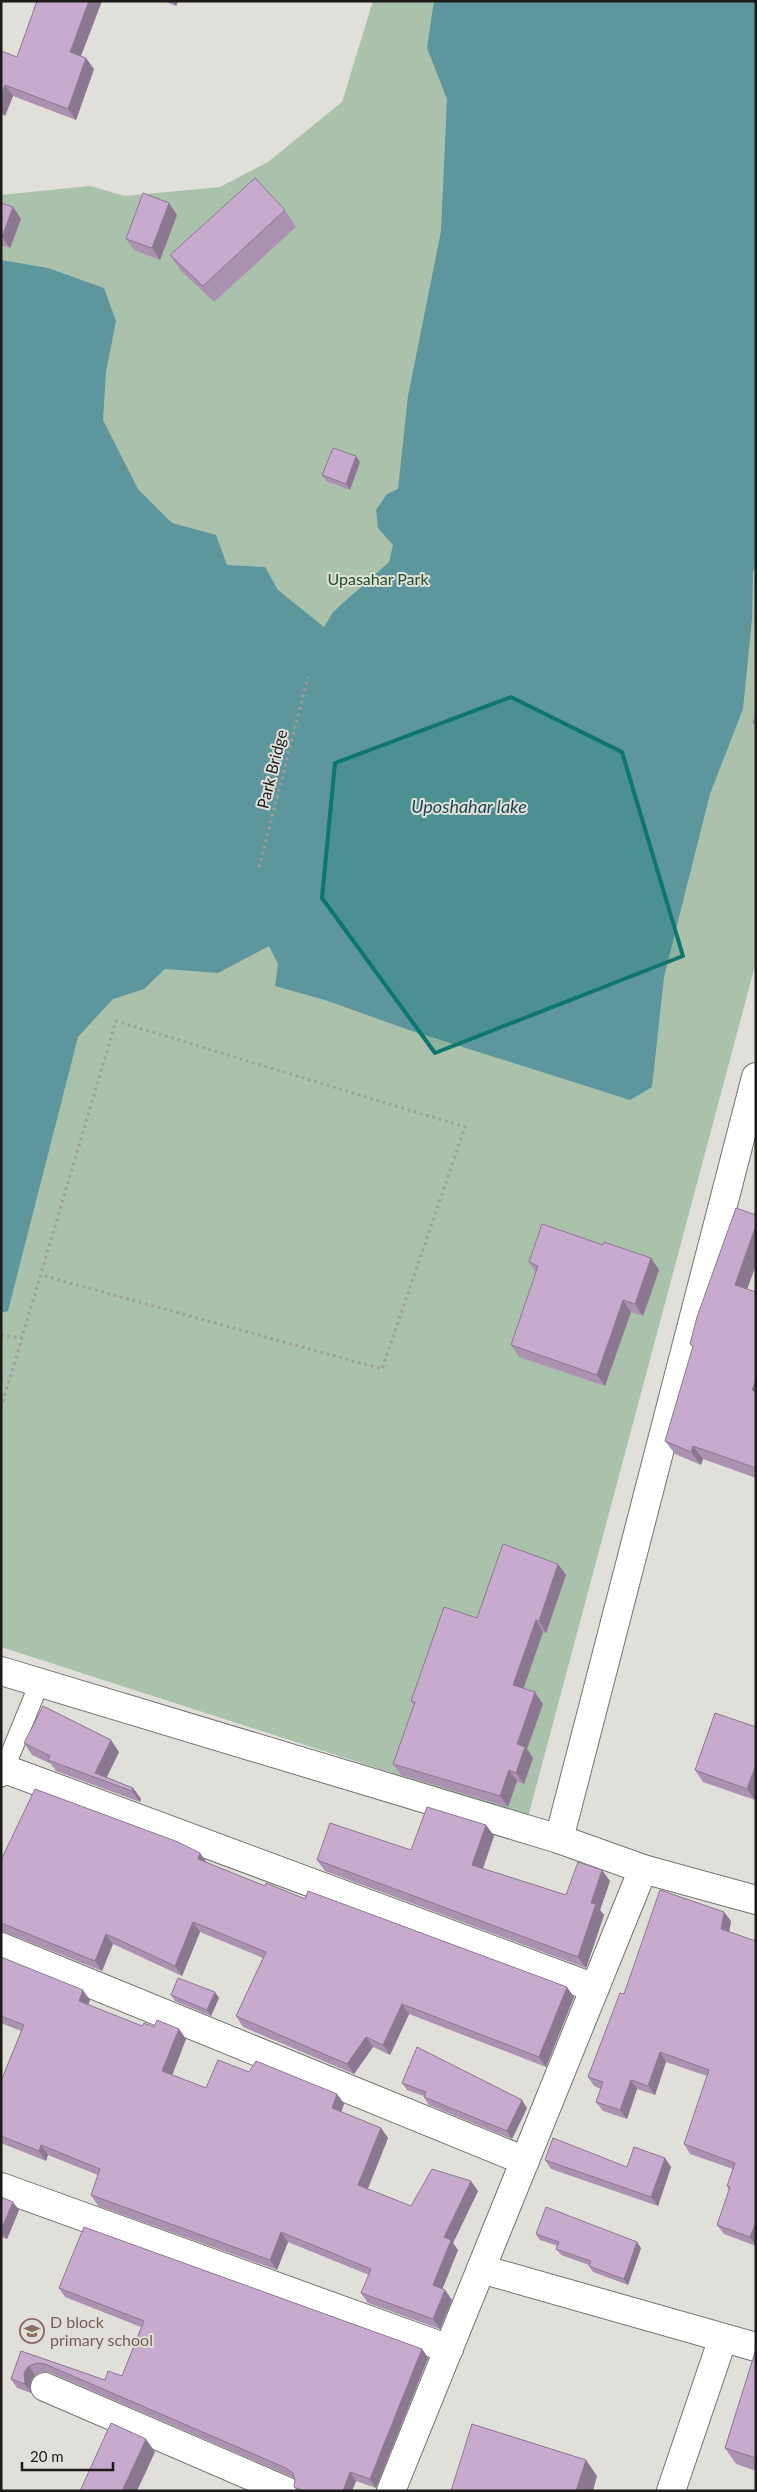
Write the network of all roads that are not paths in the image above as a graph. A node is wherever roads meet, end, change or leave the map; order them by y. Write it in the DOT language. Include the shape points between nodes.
graph roads {
  1 [pos="756,1077"];
  2 [pos="1,1671"];
  3 [pos="39,1684"];
  4 [pos="3,1773"];
  5 [pos="559,1839"];
  6 [pos="643,1869"];
  7 [pos="756,1900"];
  8 [pos="1,1947"];
  9 [pos="595,1988"];
  10 [pos="525,2161"];
  11 [pos="1,2187"];
  12 [pos="481,2270"];
  13 [pos="723,2338"];
  14 [pos="756,2347"];
  15 [pos="449,2349"];
  16 [pos="45,2387"];
  17 [pos="286,2491"];
  18 [pos="391,2491"];
  19 [pos="671,2491"];
  1 -- 5 [label="street"];
  2 -- 3 [label="street"];
  3 -- 4 [label="lane"];
  3 -- 5 [label="street"];
  4 -- 9 [label="street"];
  5 -- 6 [label="street"];
  6 -- 7 [label="street"];
  6 -- 9 [label="street"];
  8 -- 10 [label="street"];
  9 -- 10 [label="street"];
  10 -- 12 [label="street"];
  11 -- 15 [label="street"];
  12 -- 13 [label="street"];
  12 -- 15 [label="street"];
  13 -- 14 [label="street"];
  13 -- 19 [label="street"];
  15 -- 18 [label="street"];
  16 -- 17 [label="street"];
}
